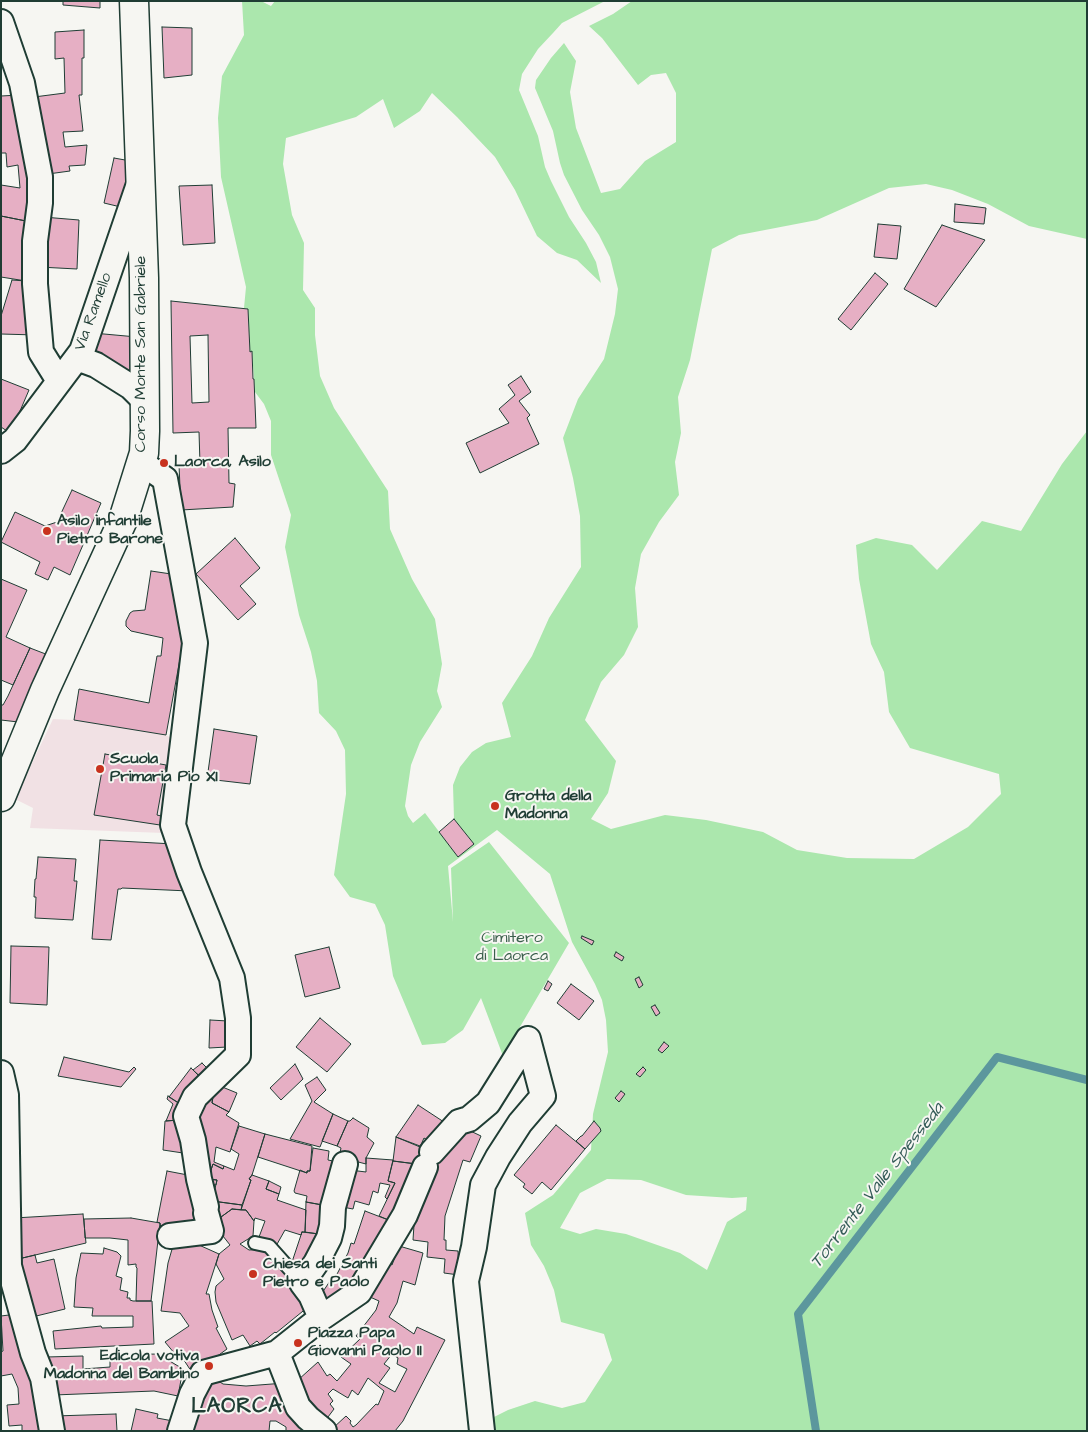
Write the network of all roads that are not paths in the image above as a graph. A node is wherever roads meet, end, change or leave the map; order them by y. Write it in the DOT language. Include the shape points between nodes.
graph roads {
  1 [pos="134,1"];
  2 [pos="1,22"];
  3 [pos="140,180"];
  4 [pos="77,358"];
  5 [pos="59,381"];
  6 [pos="145,401"];
  7 [pos="1,451"];
  8 [pos="142,463"];
  9 [pos="1,797"];
  10 [pos="1,1074"];
  11 [pos="345,1164"];
  12 [pos="170,1236"];
  13 [pos="255,1243"];
  14 [pos="302,1283"];
  15 [pos="321,1318"];
  16 [pos="277,1353"];
  17 [pos="52,1431"];
  18 [pos="180,1431"];
  19 [pos="324,1431"];
  20 [pos="482,1431"];
  1 -- 3 [label="main road, Corso Monte San Gabriele"];
  2 -- 5 [label="street" via="22,83 40,177 35,284 41,352"];
  3 -- 4 [label="street, Via Ramello"];
  3 -- 6 [label="main road, Corso Monte San Gabriele"];
  4 -- 5 [label="street, Via Ramello"];
  4 -- 6 [label="street" via="96,365 132,387"];
  5 -- 7 [label="street, Via Ramello" via="15,440"];
  6 -- 8 [label="main road, Corso Monte San Gabriele"];
  8 -- 9 [label="main road, Corso Monte San Gabriele" via="123,520 56,664"];
  8 -- 12 [label="street" via="165,479 195,643 173,825 232,978 238,1018 238,1055 195,1097 186,1116 208,1217"];
  10 -- 17 [label="street" via="6,1095 9,1266 33,1353 44,1378"];
  11 -- 14 [label="street" via="333,1207 330,1238"];
  13 -- 14 [label="lane" via="269,1246"];
  14 -- 15 [label="street"];
  15 -- 16 [label="street"];
  15 -- 20 [label="street" via="359,1292 405,1215 428,1160 459,1122 469,1119 488,1103 528,1039 543,1096 520,1123 483,1185 466,1281"];
  16 -- 18 [label="street" via="203,1373"];
  16 -- 19 [label="street" via="298,1407"];
}
